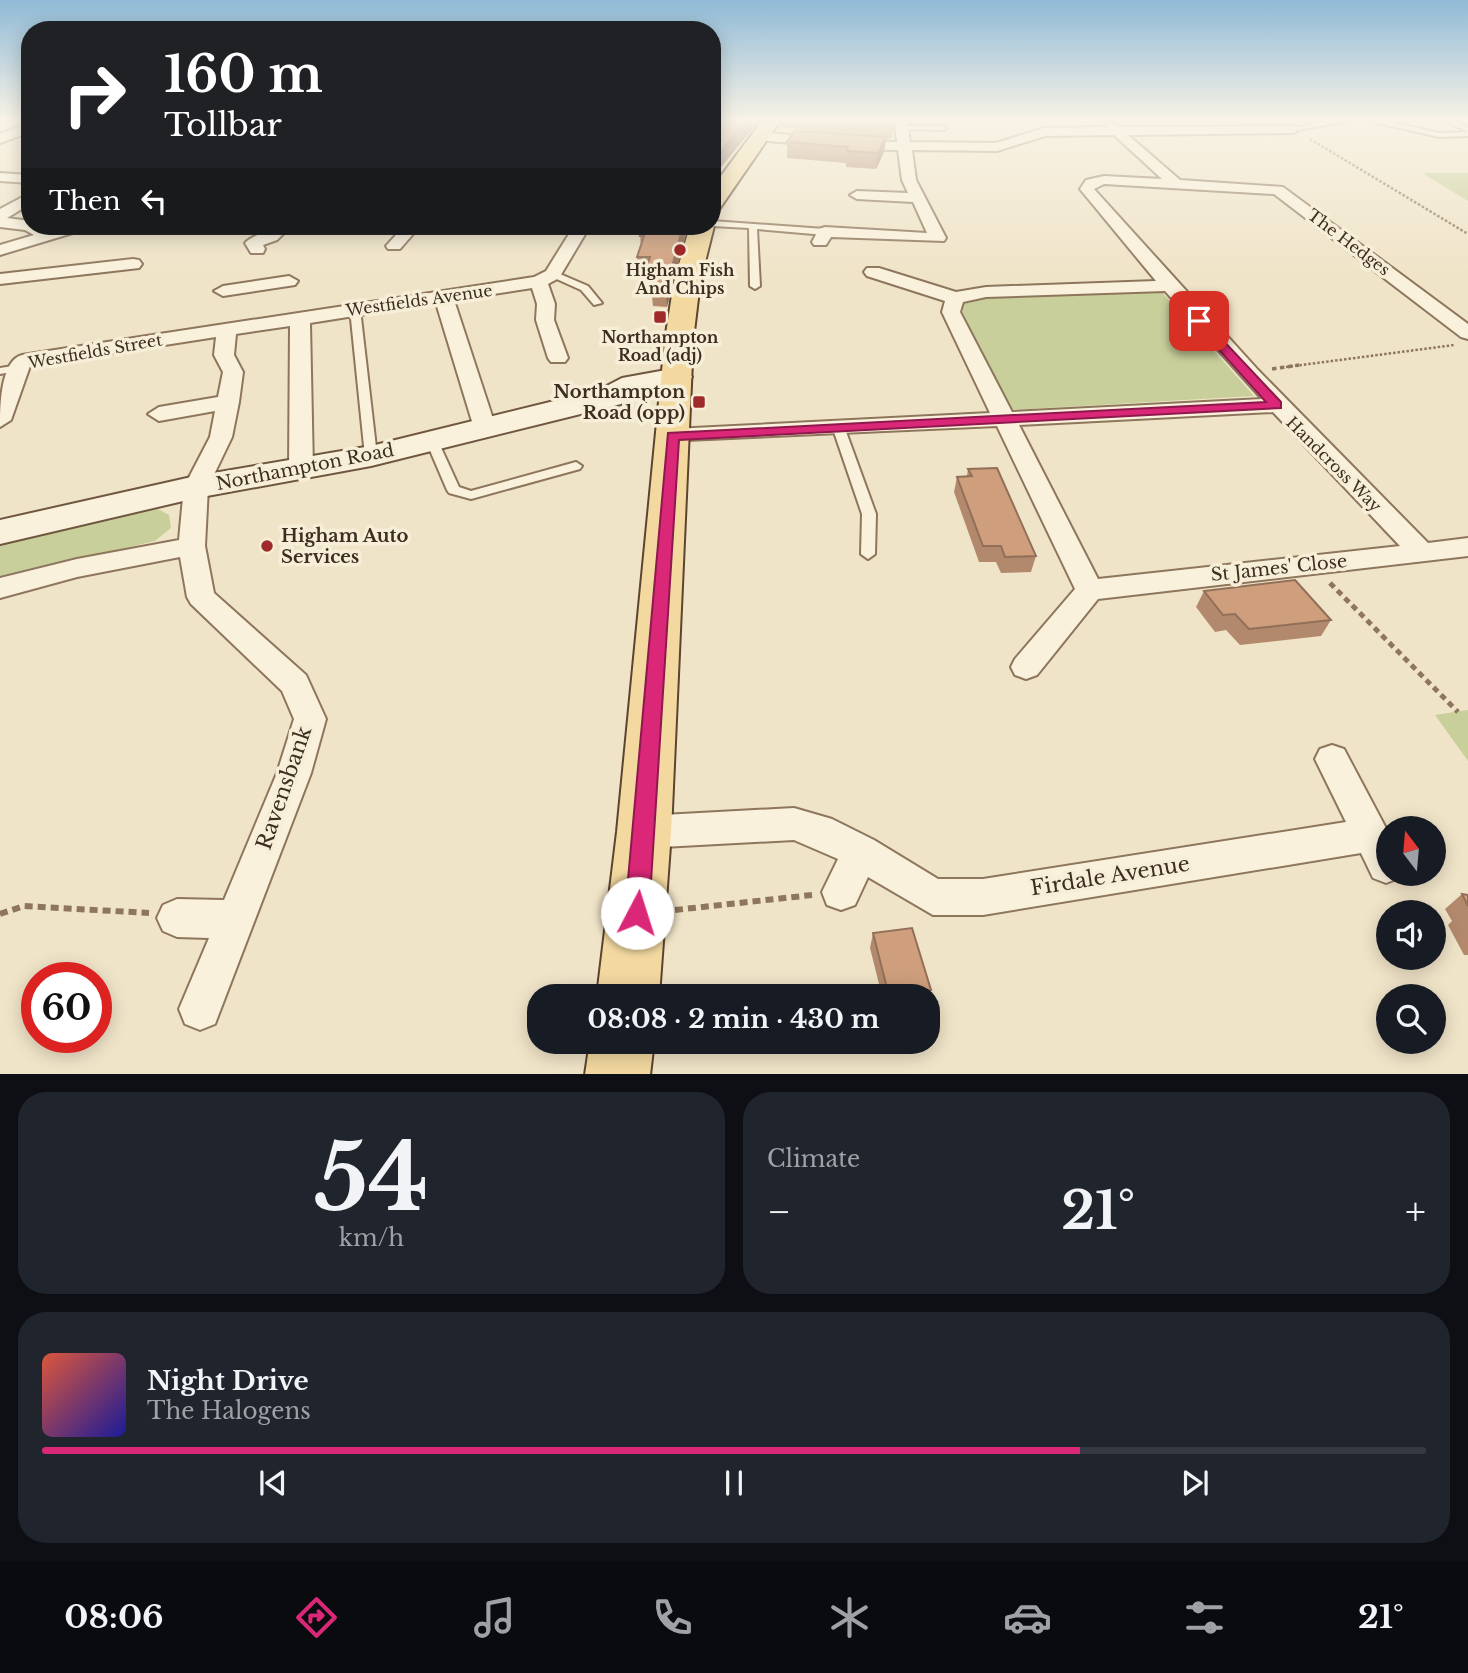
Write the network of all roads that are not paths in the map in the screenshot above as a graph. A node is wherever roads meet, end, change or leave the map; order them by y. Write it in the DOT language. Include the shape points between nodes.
graph roads {
  1 [pos="735,171"];
  2 [pos="909,171"];
  3 [pos="1162,171"];
  4 [pos="0,177"];
  5 [pos="21,178"];
  6 [pos="1175,183"];
  7 [pos="721,191"];
  8 [pos="857,195"];
  9 [pos="916,198"];
  10 [pos="21,203"];
  11 [pos="0,216"];
  12 [pos="0,222"];
  13 [pos="721,224"];
  14 [pos="21,225"];
  15 [pos="753,226"];
  16 [pos="46,235"];
  17 [pos="273,235"];
  18 [pos="404,235"];
  19 [pos="576,235"];
  20 [pos="700,235"];
  21 [pos="822,237"];
  22 [pos="394,246"];
  23 [pos="257,249"];
  24 [pos="0,250"];
  25 [pos="133,264"];
  26 [pos="873,272"];
  27 [pos="546,278"];
  28 [pos="0,279"];
  29 [pos="289,281"];
  30 [pos="755,286"];
  31 [pos="1167,286"];
  32 [pos="223,291"];
  33 [pos="443,296"];
  34 [pos="955,298"];
  35 [pos="597,303"];
  36 [pos="265,304"];
  37 [pos="355,309"];
  38 [pos="300,317"];
  39 [pos="228,328"];
  40 [pos="1468,332"];
  41 [pos="558,358"];
  42 [pos="9,369"];
  43 [pos="676,387"];
  44 [pos="228,402"];
  45 [pos="1276,405"];
  46 [pos="159,414"];
  47 [pos="0,420"];
  48 [pos="1004,420"];
  49 [pos="485,428"];
  50 [pos="839,429"];
  51 [pos="673,436"];
  52 [pos="432,441"];
  53 [pos="371,456"];
  54 [pos="576,466"];
  55 [pos="302,470"];
  56 [pos="196,488"];
  57 [pos="0,532"];
  58 [pos="192,545"];
  59 [pos="1468,547"];
  60 [pos="1422,552"];
  61 [pos="869,554"];
  62 [pos="0,588"];
  63 [pos="1090,590"];
  64 [pos="1026,667"];
  65 [pos="1332,759"];
  66 [pos="644,832"];
  67 [pos="861,852"];
  68 [pos="841,892"];
  69 [pos="177,918"];
  70 [pos="236,919"];
  71 [pos="629,984"];
  72 [pos="200,1009"];
  73 [pos="620,1054"];
  74 [pos="617,1074"];
  1 -- 7 [label="main road"];
  2 -- 9 [label="street"];
  3 -- 6 [label="street"];
  4 -- 5 [label="street"];
  6 -- 31 [label="street, Handcross Way" via="1104,180 1087,189"];
  6 -- 40 [label="street, The Hedges" via="1278,190"];
  8 -- 9 [label="street"];
  9 -- 21 [label="street" via="938,237"];
  10 -- 11 [label="street"];
  12 -- 14 [label="street"];
  13 -- 15 [label="lane"];
  15 -- 21 [label="lane"];
  15 -- 30 [label="lane"];
  16 -- 24 [label="street"];
  17 -- 23 [label="street" via="253,243"];
  18 -- 22 [label="street"];
  19 -- 27 [label="street"];
  20 -- 43 [label="main road" via="687,282"];
  25 -- 28 [label="street"];
  26 -- 34 [label="street"];
  27 -- 33 [label="street, Westfields Avenue"];
  27 -- 35 [label="lane" via="582,286"];
  27 -- 41 [label="street" via="545,320"];
  29 -- 36 [label="street"];
  31 -- 34 [label="street" via="986,292"];
  31 -- 45 [label="street, Handcross Way"];
  32 -- 36 [label="street"];
  33 -- 37 [label="street, Westfields Avenue"];
  33 -- 49 [label="street"];
  34 -- 48 [label="street" via="951,312"];
  36 -- 38 [label="street, Westfields Avenue"];
  36 -- 39 [label="street, Westfields Avenue"];
  37 -- 38 [label="street, Westfields Avenue"];
  37 -- 53 [label="lane"];
  38 -- 55 [label="street"];
  39 -- 42 [label="street, Westfields Street" via="22,361"];
  39 -- 44 [label="street" via="224,355 233,372"];
  42 -- 47 [label="street, Westfields Street"];
  43 -- 49 [label="main road, Northampton Road" via="610,397"];
  43 -- 51 [label="main road"];
  44 -- 46 [label="street"];
  44 -- 56 [label="street" via="221,437"];
  45 -- 48 [label="street"];
  45 -- 60 [label="street, Handcross Way"];
  48 -- 50 [label="street"];
  48 -- 63 [label="street"];
  49 -- 52 [label="main road, Northampton Road"];
  50 -- 51 [label="street"];
  50 -- 61 [label="lane" via="869,514"];
  51 -- 66 [label="main road"];
  52 -- 53 [label="main road, Northampton Road"];
  52 -- 54 [label="lane" via="460,494 471,495"];
  53 -- 55 [label="main road, Northampton Road"];
  55 -- 56 [label="main road, Northampton Road"];
  56 -- 57 [label="main road, Northampton Road"];
  56 -- 58 [label="street, Ravensbank"];
  58 -- 62 [label="street"];
  58 -- 70 [label="street, Ravensbank" via="201,597 295,684 310,719"];
  59 -- 60 [label="street, St James' Close"];
  60 -- 63 [label="street, St James' Close"];
  63 -- 64 [label="street"];
  65 -- 67 [label="street, Firdale Avenue" via="1378,850 984,897 933,897"];
  66 -- 67 [label="street, Firdale Avenue" via="794,824"];
  66 -- 71 [label="main road"];
  67 -- 68 [label="street"];
  69 -- 70 [label="street"];
  70 -- 72 [label="street, Ravensbank"];
  73 -- 74 [label="main road"];
}
